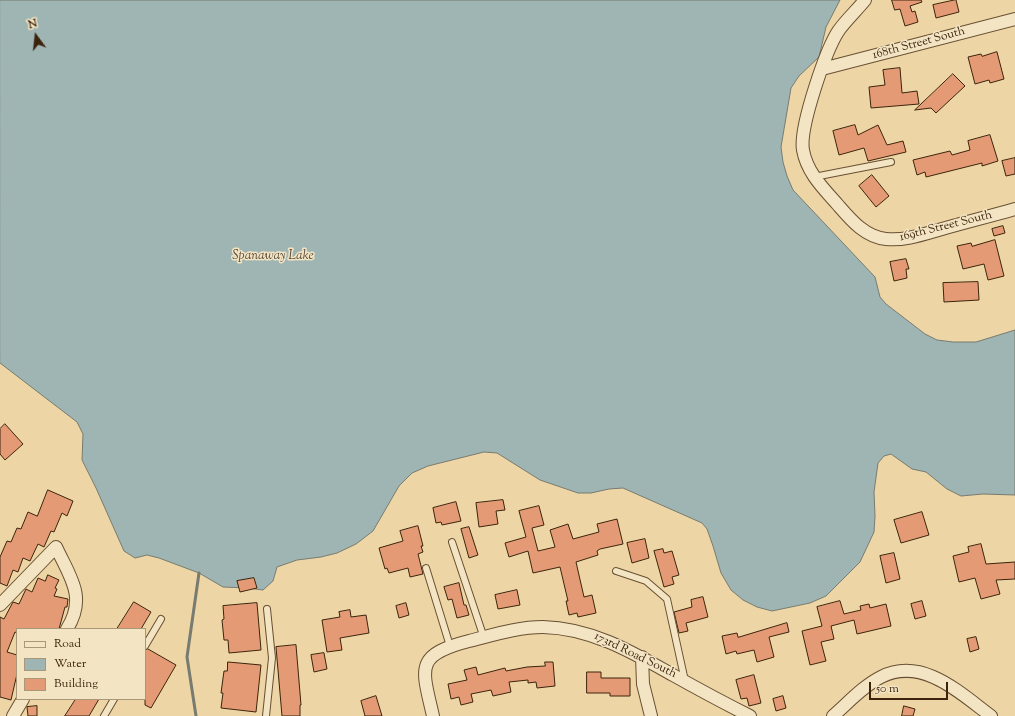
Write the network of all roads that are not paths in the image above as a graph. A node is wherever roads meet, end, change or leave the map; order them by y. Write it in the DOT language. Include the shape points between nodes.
graph roads {
  1 [pos="865,0"];
  2 [pos="1015,19"];
  3 [pos="822,69"];
  4 [pos="891,162"];
  5 [pos="814,177"];
  6 [pos="1015,209"];
  7 [pos="452,542"];
  8 [pos="426,568"];
  9 [pos="616,572"];
  10 [pos="0,605"];
  11 [pos="267,610"];
  12 [pos="161,619"];
  13 [pos="68,628"];
  14 [pos="484,638"];
  15 [pos="146,644"];
  16 [pos="450,646"];
  17 [pos="642,657"];
  18 [pos="685,681"];
  19 [pos="22,700"];
  20 [pos="113,700"];
  21 [pos="13,716"];
  22 [pos="104,716"];
  23 [pos="266,716"];
  24 [pos="433,716"];
  25 [pos="651,716"];
  26 [pos="750,716"];
  27 [pos="833,716"];
  28 [pos="991,716"];
  1 -- 3 [label="street" via="839,31"];
  2 -- 3 [label="street, 168th Street South"];
  3 -- 5 [label="street" via="802,139 805,159"];
  4 -- 5 [label="lane"];
  5 -- 6 [label="street, 169th Street South" via="862,230 876,238 906,239"];
  7 -- 14 [label="lane"];
  8 -- 16 [label="lane"];
  9 -- 18 [label="lane" via="646,581 667,599"];
  10 -- 13 [label="street" via="56,547 74,584 76,595 77,604 73,620"];
  11 -- 23 [label="lane" via="272,658"];
  12 -- 15 [label="lane"];
  14 -- 16 [label="street, 173rd Road South"];
  14 -- 17 [label="street, 173rd Road South" via="523,629 562,629 586,633"];
  16 -- 24 [label="street, 173rd Road South" via="432,656 425,666"];
  17 -- 18 [label="street, 173rd Road South"];
  17 -- 25 [label="street" via="643,684"];
  18 -- 26 [label="street, 173rd Road South"];
  19 -- 21 [label="street"];
  20 -- 22 [label="lane"];
  27 -- 28 [label="street" via="881,676 901,671 929,674"];
}
